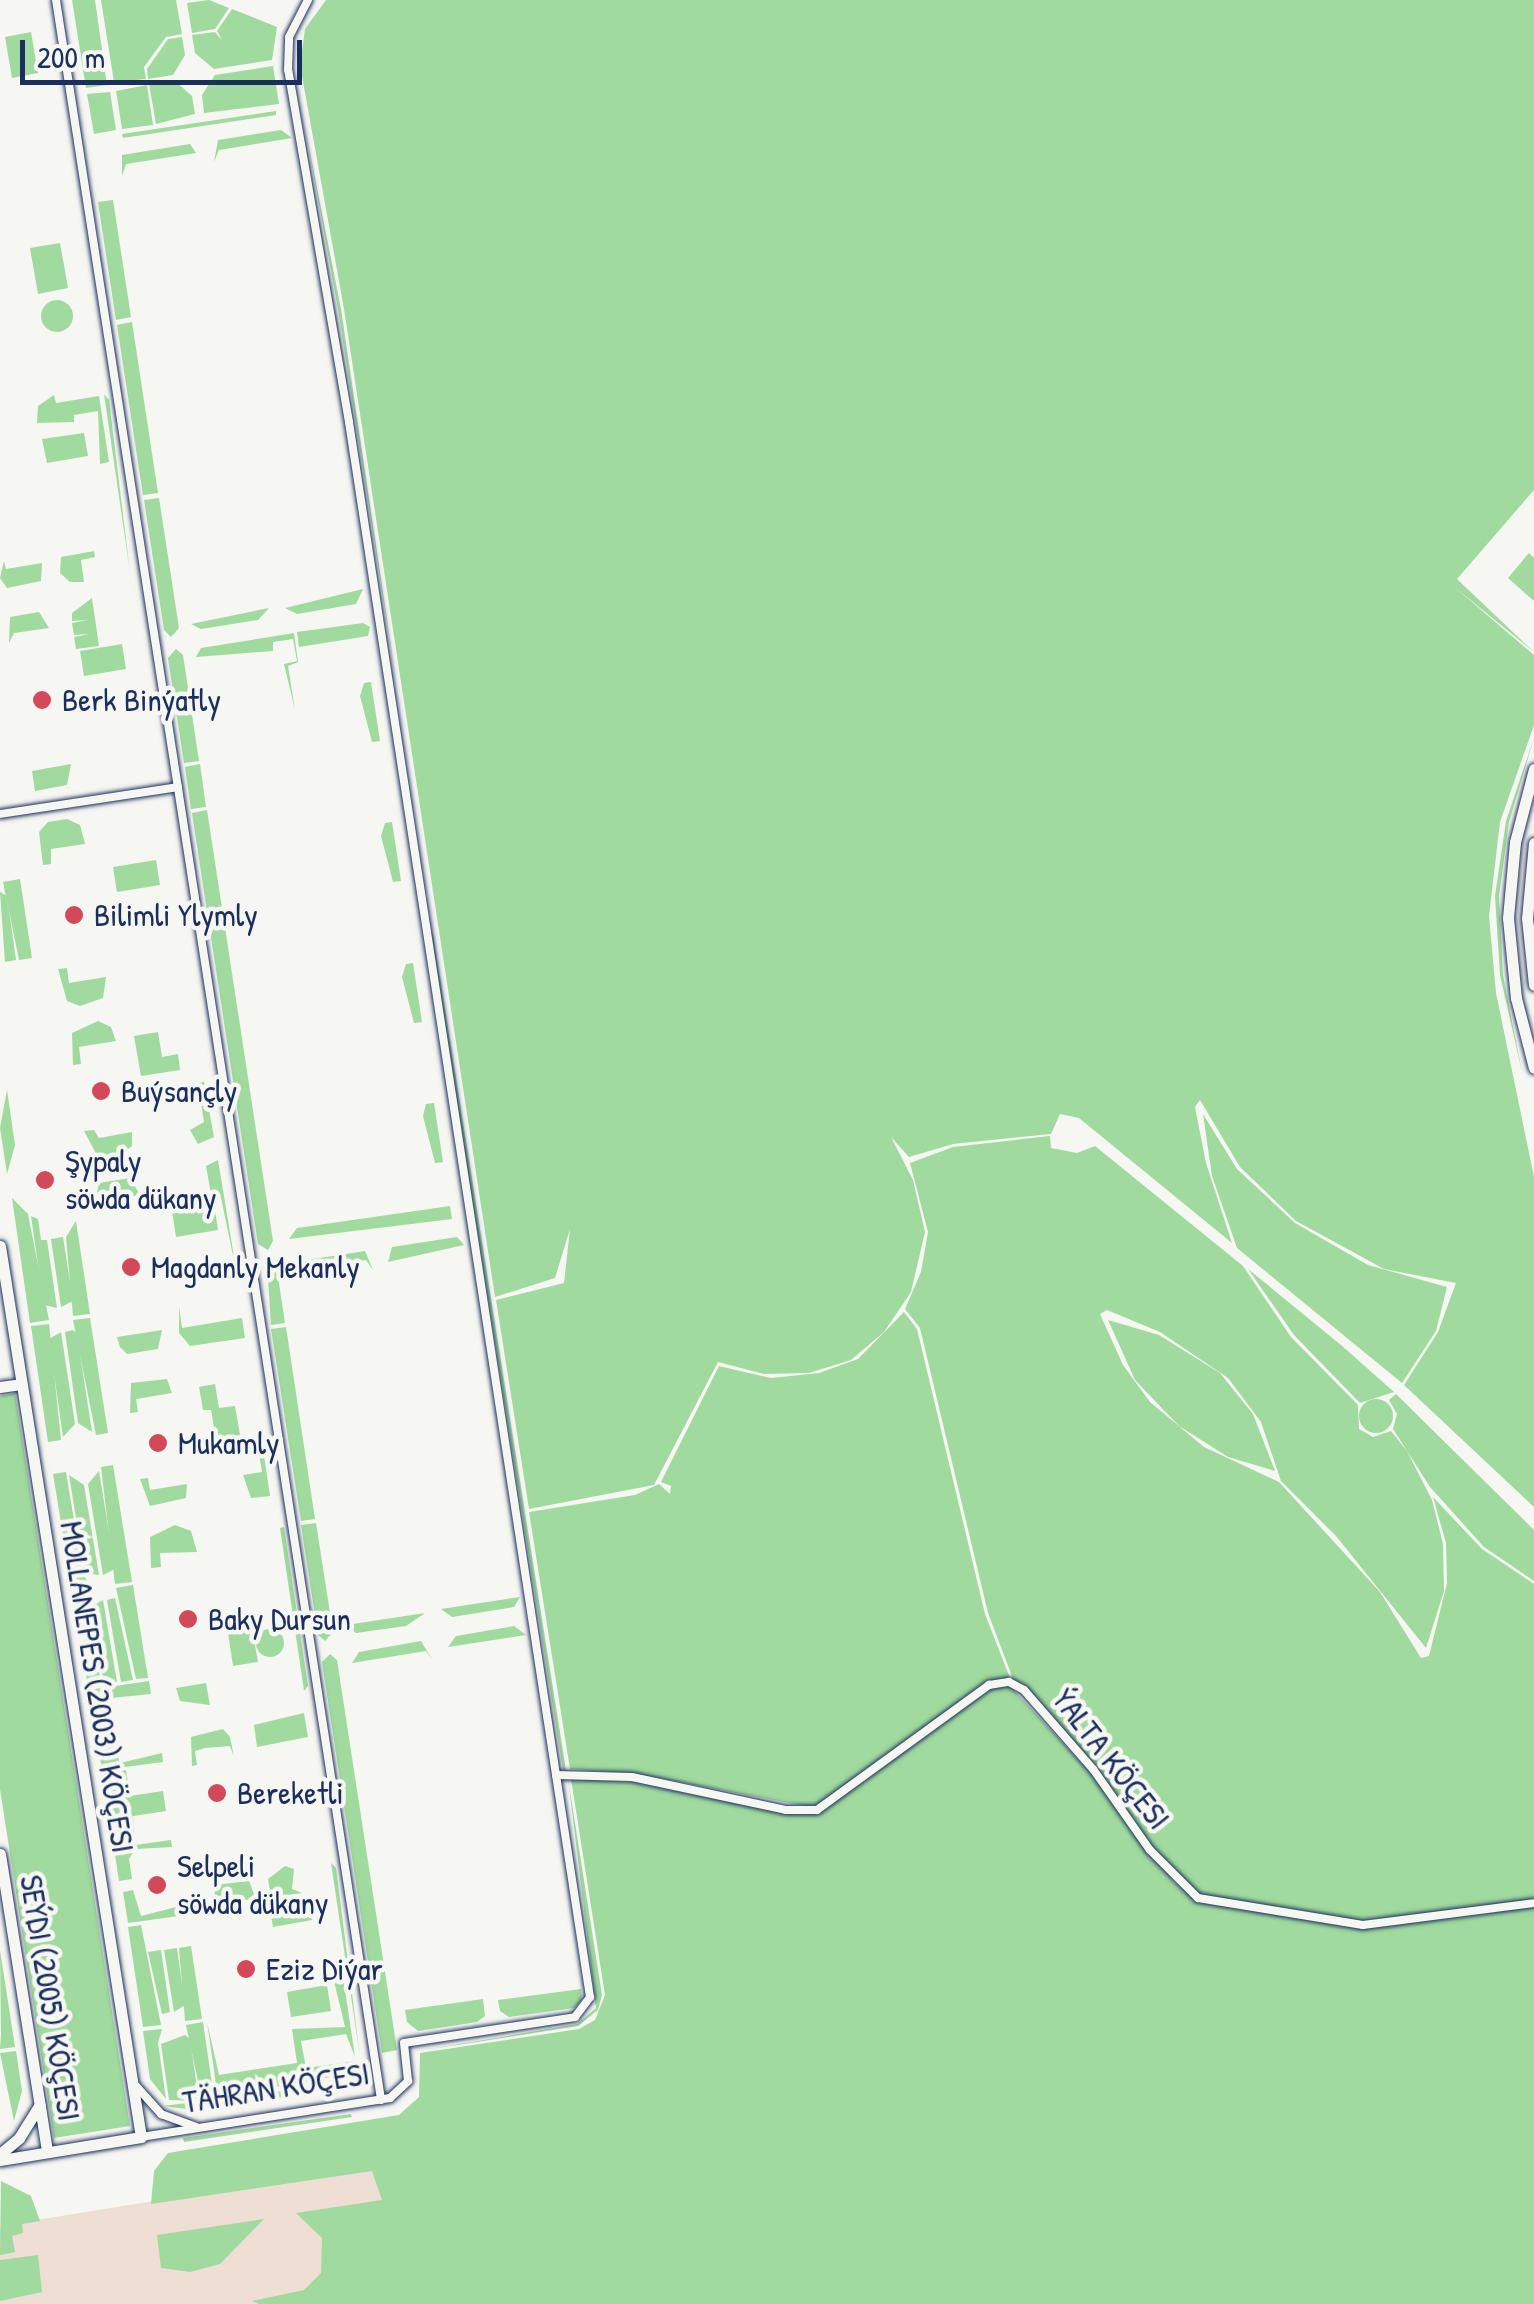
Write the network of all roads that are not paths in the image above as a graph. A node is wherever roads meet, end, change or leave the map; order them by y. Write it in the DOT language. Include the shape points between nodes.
graph roads {
  1 [pos="56,0"];
  2 [pos="308,0"];
  3 [pos="1534,769"];
  4 [pos="178,787"];
  5 [pos="0,814"];
  6 [pos="1534,843"];
  7 [pos="1508,892"];
  8 [pos="1528,894"];
  9 [pos="1534,985"];
  10 [pos="1534,1068"];
  11 [pos="0,1246"];
  12 [pos="21,1384"];
  13 [pos="0,1387"];
  14 [pos="556,1776"];
  15 [pos="0,1854"];
  16 [pos="1534,1904"];
  17 [pos="131,2077"];
  18 [pos="381,2100"];
  19 [pos="40,2104"];
  20 [pos="201,2128"];
  21 [pos="141,2137"];
  22 [pos="46,2151"];
  23 [pos="0,2157"];
  1 -- 4 [label="street"];
  2 -- 14 [label="street" via="289,37 288,70 349,422"];
  3 -- 7 [label="street"];
  4 -- 5 [label="street"];
  4 -- 18 [label="street"];
  6 -- 8 [label="street"];
  7 -- 8 [label="street"];
  7 -- 10 [label="street" via="1514,987"];
  8 -- 9 [label="street"];
  11 -- 12 [label="street, MOLLANEPES (2003) KÖÇESI"];
  12 -- 13 [label="street"];
  12 -- 17 [label="street, MOLLANEPES (2003) KÖÇESI"];
  14 -- 16 [label="street, ÝALTA KÖÇESI" via="632,1777 786,1810 817,1810 989,1685 1009,1682 1024,1690 1094,1769 1150,1850 1198,1898 1363,1925"];
  14 -- 18 [label="street, TÄHRAN KÖÇESI" via="590,1989 586,2008 570,2018 404,2043 406,2086"];
  15 -- 19 [label="street, SEÝDI (2005) KÖÇESI"];
  17 -- 20 [label="street" via="161,2114"];
  17 -- 21 [label="street, MOLLANEPES (2003) KÖÇESI"];
  18 -- 20 [label="street, TÄHRAN KÖÇESI"];
  19 -- 22 [label="street, SEÝDI (2005) KÖÇESI"];
  19 -- 23 [label="street"];
  20 -- 21 [label="street, TÄHRAN KÖÇESI"];
  21 -- 22 [label="street, TÄHRAN KÖÇESI"];
  22 -- 23 [label="street, TÄHRAN KÖÇESI"];
}
